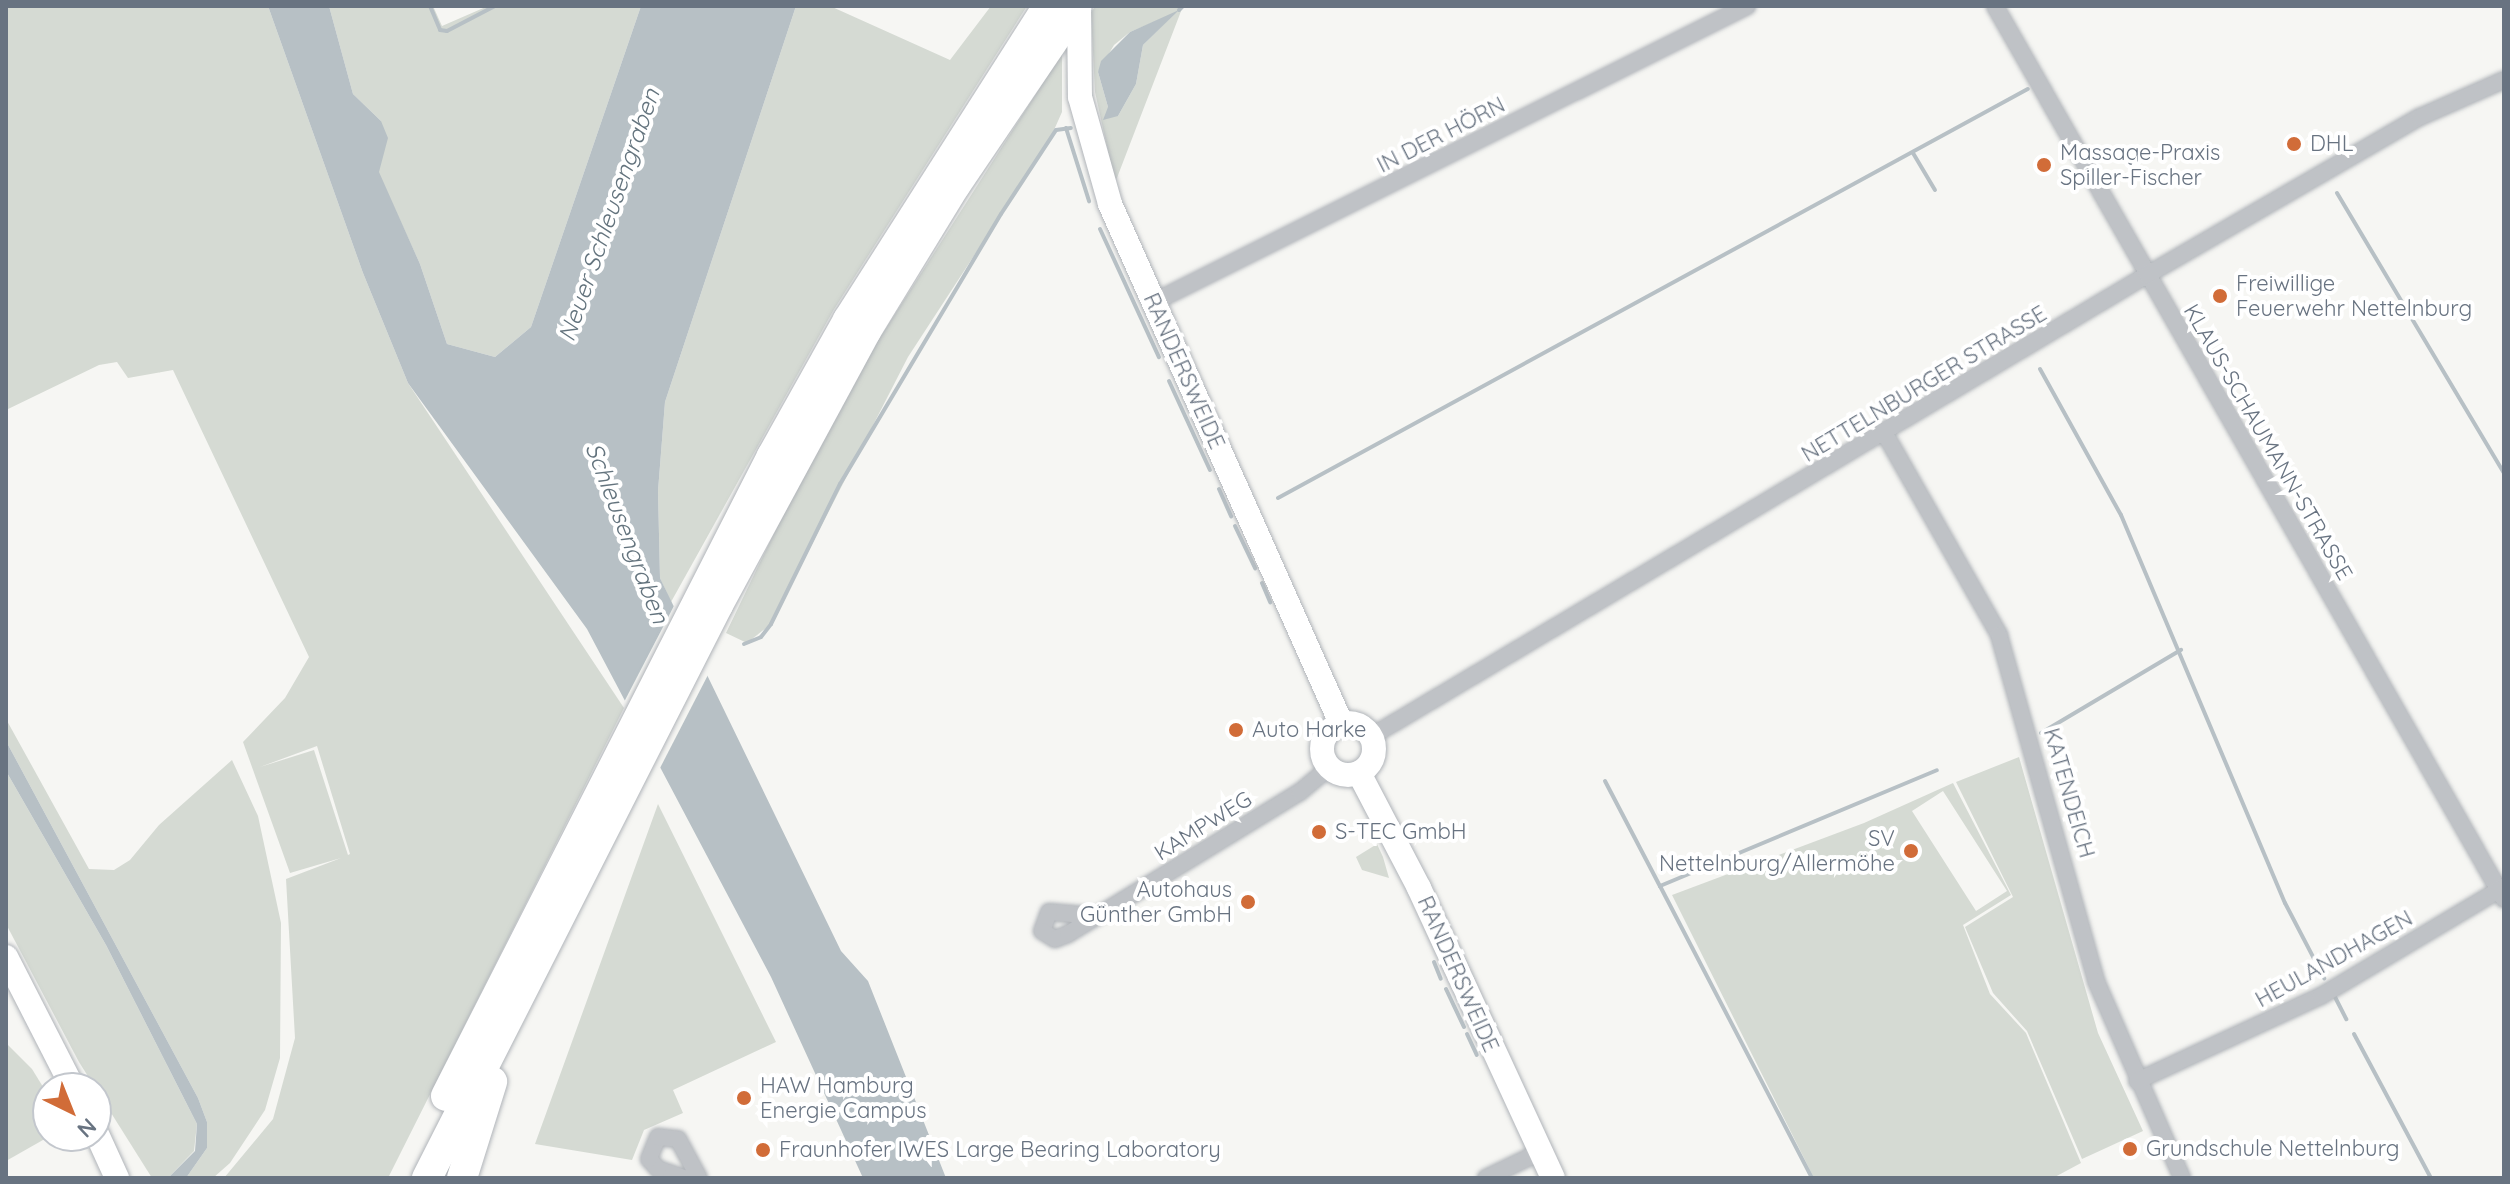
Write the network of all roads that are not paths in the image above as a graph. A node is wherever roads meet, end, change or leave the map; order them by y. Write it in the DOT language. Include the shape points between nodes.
graph roads {
  1 [pos="1078,6"];
  2 [pos="1747,6"];
  3 [pos="1995,6"];
  4 [pos="1043,13"];
  5 [pos="2504,80"];
  6 [pos="2147,275"];
  7 [pos="1154,302"];
  8 [pos="1885,434"];
  9 [pos="711,593"];
  10 [pos="1341,723"];
  11 [pos="1372,736"];
  12 [pos="635,741"];
  13 [pos="1329,768"];
  14 [pos="1359,773"];
  15 [pos="2502,892"];
  16 [pos="1096,916"];
  17 [pos="6,957"];
  18 [pos="518,1000"];
  19 [pos="65,1072"];
  20 [pos="2137,1081"];
  21 [pos="106,1152"];
  22 [pos="1540,1152"];
  23 [pos="119,1176"];
  24 [pos="405,1178"];
  25 [pos="427,1178"];
  26 [pos="462,1178"];
  27 [pos="684,1178"];
  28 [pos="699,1178"];
  29 [pos="1486,1178"];
  30 [pos="1553,1178"];
  31 [pos="2182,1178"];
  1 -- 7 [label="street, RANDERSWEIDE" via="1077,74 1085,126 1110,204"];
  1 -- 9 [label="highway" via="866,331"];
  2 -- 7 [label="street, IN DER HÖRN"];
  3 -- 6 [label="street, KLAUS-SCHAUMANN-STRASSE"];
  4 -- 9 [label="highway" via="848,320"];
  5 -- 6 [label="street, NETTELNBURGER STRASSE" via="2420,117"];
  6 -- 8 [label="street, NETTELNBURGER STRASSE"];
  6 -- 15 [label="street, KLAUS-SCHAUMANN-STRASSE"];
  7 -- 10 [label="street, RANDERSWEIDE"];
  8 -- 11 [label="street, NETTELNBURGER STRASSE"];
  8 -- 20 [label="street, KATENDEICH" via="1999,635 2096,981"];
  9 -- 12 [label="highway"];
  10 -- 11 [label="street" via="1359,725"];
  10 -- 13 [label="street" via="1323,741"];
  11 -- 14 [label="street" via="1374,754"];
  12 -- 18 [label="highway"];
  12 -- 24 [label="highway"];
  13 -- 14 [label="street" via="1341,775"];
  13 -- 16 [label="street, KAMPWEG" via="1300,792"];
  14 -- 22 [label="street, RANDERSWEIDE" via="1410,870"];
  15 -- 20 [label="street, HEULANDHAGEN" via="2321,996"];
  17 -- 19 [label="street"];
  18 -- 25 [label="highway"];
  18 -- 26 [label="highway"];
  20 -- 31 [label="street, KATENDEICH"];
  21 -- 23 [label="street"];
  22 -- 29 [label="street"];
  22 -- 30 [label="street, RANDERSWEIDE"];
  27 -- 28 [label="street" via="658,1169 649,1159 658,1137 678,1139"];
}
